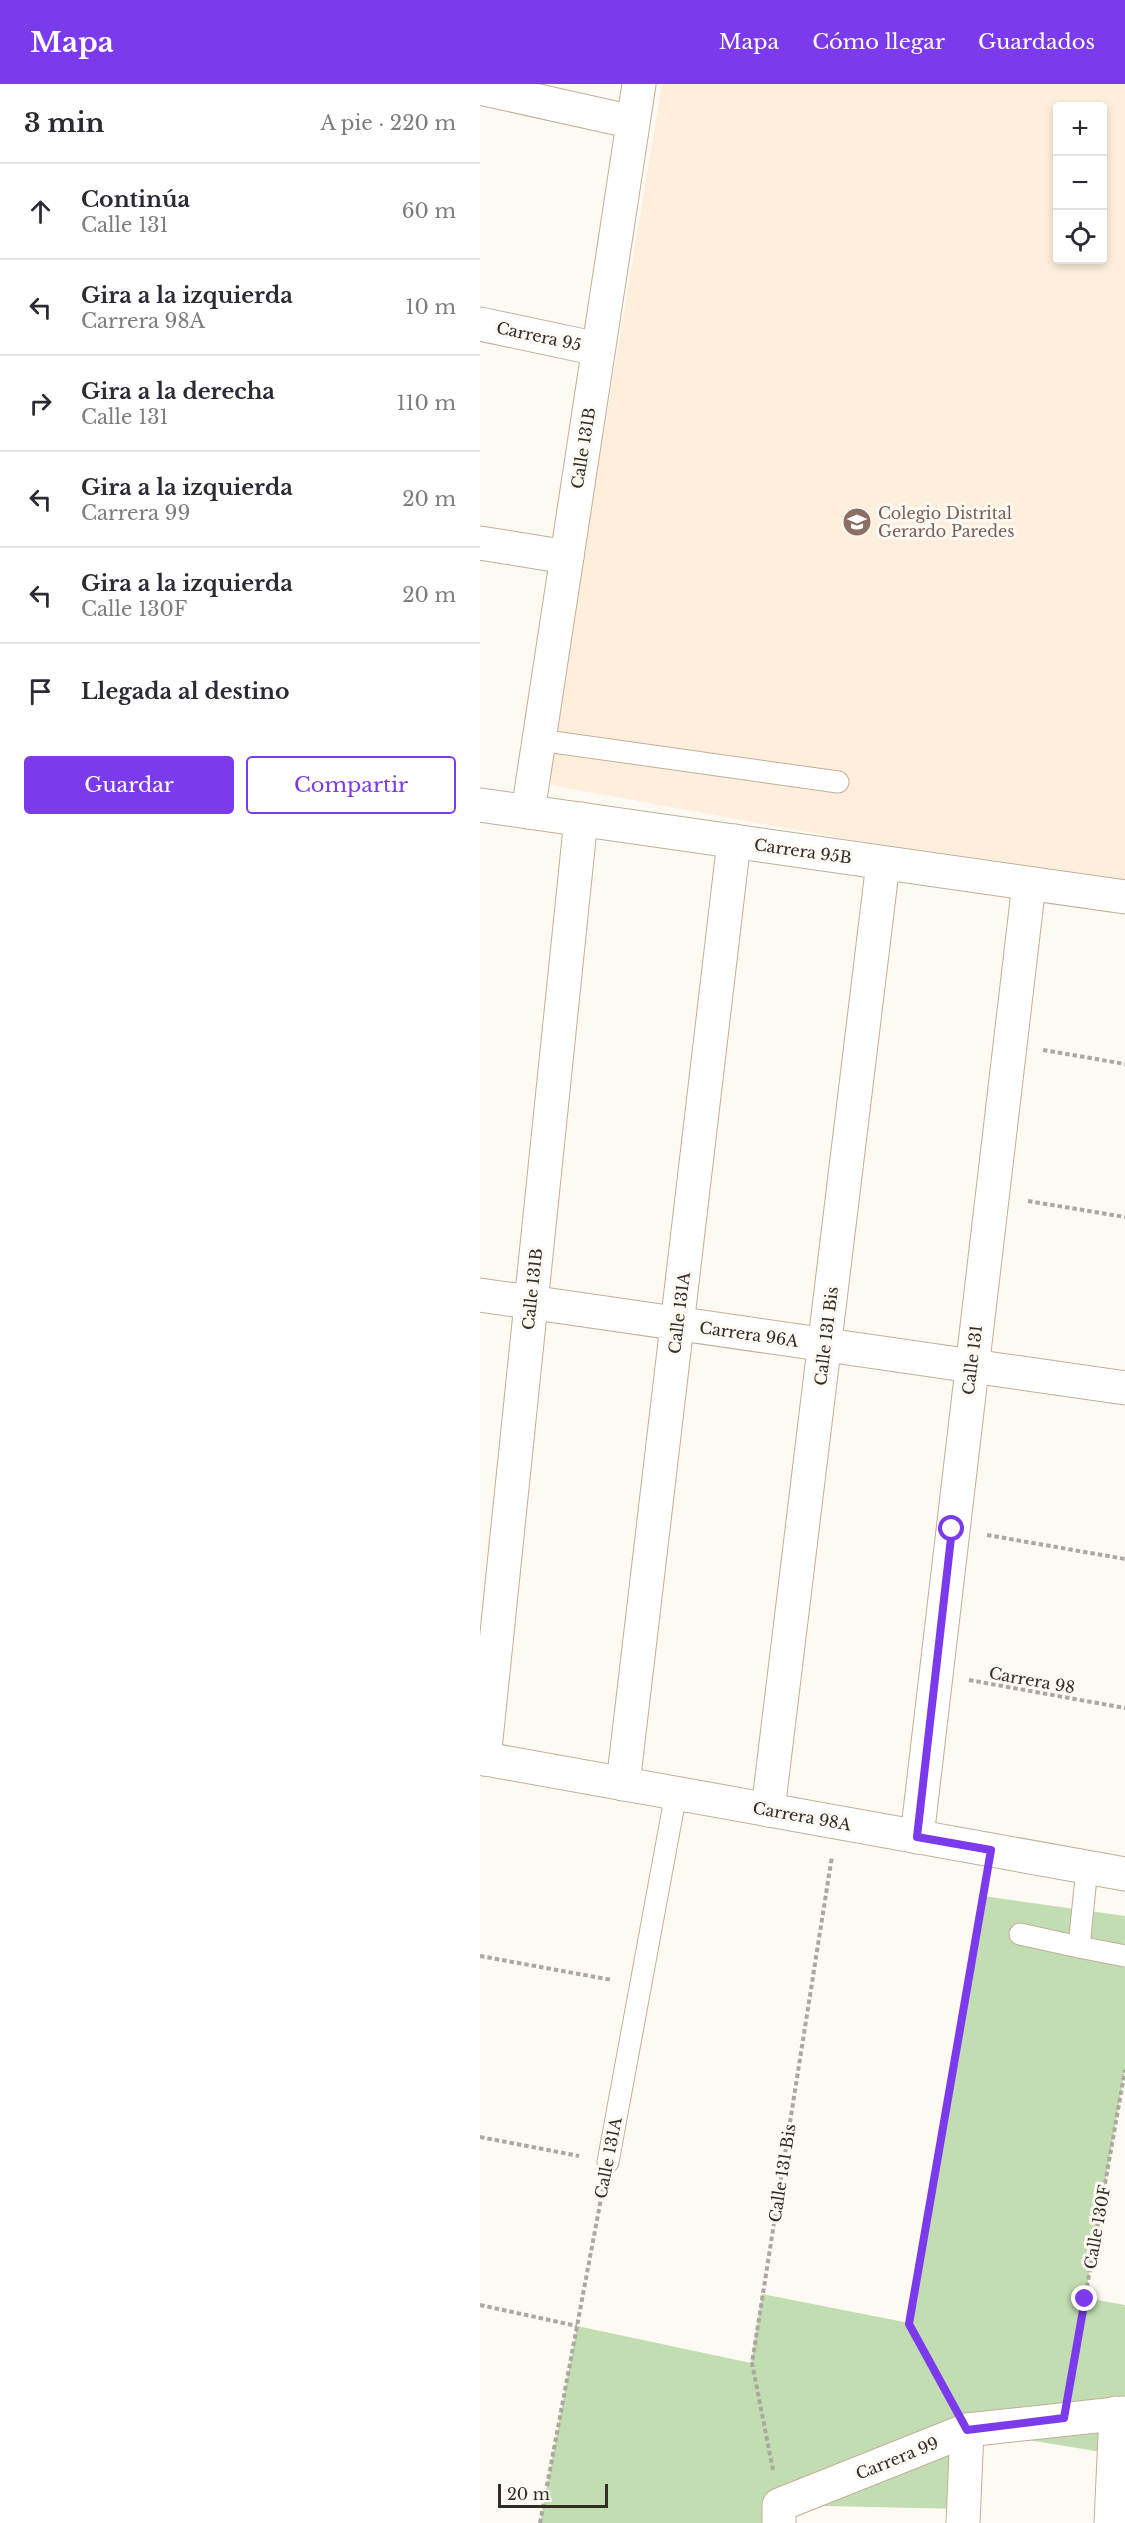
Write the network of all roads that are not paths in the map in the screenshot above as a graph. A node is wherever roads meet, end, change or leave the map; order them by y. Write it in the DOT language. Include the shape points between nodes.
graph roads {
  1 [pos="639,84"];
  2 [pos="480,88"];
  3 [pos="633,122"];
  4 [pos="480,324"];
  5 [pos="598,349"];
  6 [pos="480,543"];
  7 [pos="567,557"];
  8 [pos="539,740"];
  9 [pos="838,782"];
  10 [pos="480,805"];
  11 [pos="528,812"];
  12 [pos="581,819"];
  13 [pos="734,842"];
  14 [pos="883,862"];
  15 [pos="1029,884"];
  16 [pos="1125,897"];
  17 [pos="480,1295"];
  18 [pos="531,1302"];
  19 [pos="677,1324"];
  20 [pos="825,1345"];
  21 [pos="972,1366"];
  22 [pos="1125,1388"];
  23 [pos="482,1759"];
  24 [pos="623,1785"];
  25 [pos="676,1793"];
  26 [pos="768,1810"];
  27 [pos="917,1837"];
  28 [pos="1087,1867"];
  29 [pos="1125,1874"];
  30 [pos="1020,1934"];
  31 [pos="1079,1947"];
  32 [pos="1125,1956"];
  33 [pos="608,2162"];
  34 [pos="1121,2413"];
  35 [pos="967,2430"];
  36 [pos="779,2514"];
  37 [pos="963,2523"];
  38 [pos="1111,2523"];
  1 -- 3 [label="street, Calle 131B"];
  2 -- 3 [label="street"];
  3 -- 5 [label="street, Calle 131B"];
  4 -- 5 [label="street, Carrera 95"];
  5 -- 7 [label="street, Calle 131B"];
  6 -- 7 [label="street"];
  7 -- 8 [label="street, Calle 131B"];
  8 -- 9 [label="lane"];
  8 -- 11 [label="street, Calle 131B"];
  10 -- 11 [label="street, Carrera 95B"];
  11 -- 12 [label="street, Carrera 95B"];
  12 -- 13 [label="street, Carrera 95B"];
  12 -- 18 [label="street, Calle 131B"];
  13 -- 14 [label="street, Carrera 95B"];
  13 -- 19 [label="street, Calle 131A"];
  14 -- 15 [label="street, Carrera 95B"];
  14 -- 20 [label="street, Calle 131 Bis"];
  15 -- 16 [label="street, Carrera 95B"];
  15 -- 21 [label="street, Calle 131"];
  17 -- 18 [label="street, Carrera 96A"];
  18 -- 19 [label="street, Carrera 96A"];
  18 -- 23 [label="street, Calle 131B"];
  19 -- 20 [label="street, Carrera 96A"];
  19 -- 24 [label="street, Calle 131A"];
  20 -- 21 [label="street, Carrera 96A"];
  20 -- 26 [label="street, Calle 131 Bis"];
  21 -- 22 [label="street, Carrera 96A"];
  21 -- 27 [label="street, Calle 131"];
  23 -- 24 [label="street, Carrera 98A"];
  24 -- 25 [label="street, Carrera 98A"];
  25 -- 26 [label="street, Carrera 98A"];
  25 -- 33 [label="lane, Calle 131A"];
  26 -- 27 [label="street, Carrera 98A"];
  27 -- 28 [label="street, Carrera 98A"];
  28 -- 29 [label="street, Carrera 98A"];
  28 -- 31 [label="lane"];
  30 -- 31 [label="lane"];
  31 -- 32 [label="lane"];
  34 -- 35 [label="street, Carrera 99"];
  34 -- 38 [label="street"];
  35 -- 36 [label="street, Carrera 99"];
  35 -- 37 [label="street"];
}
